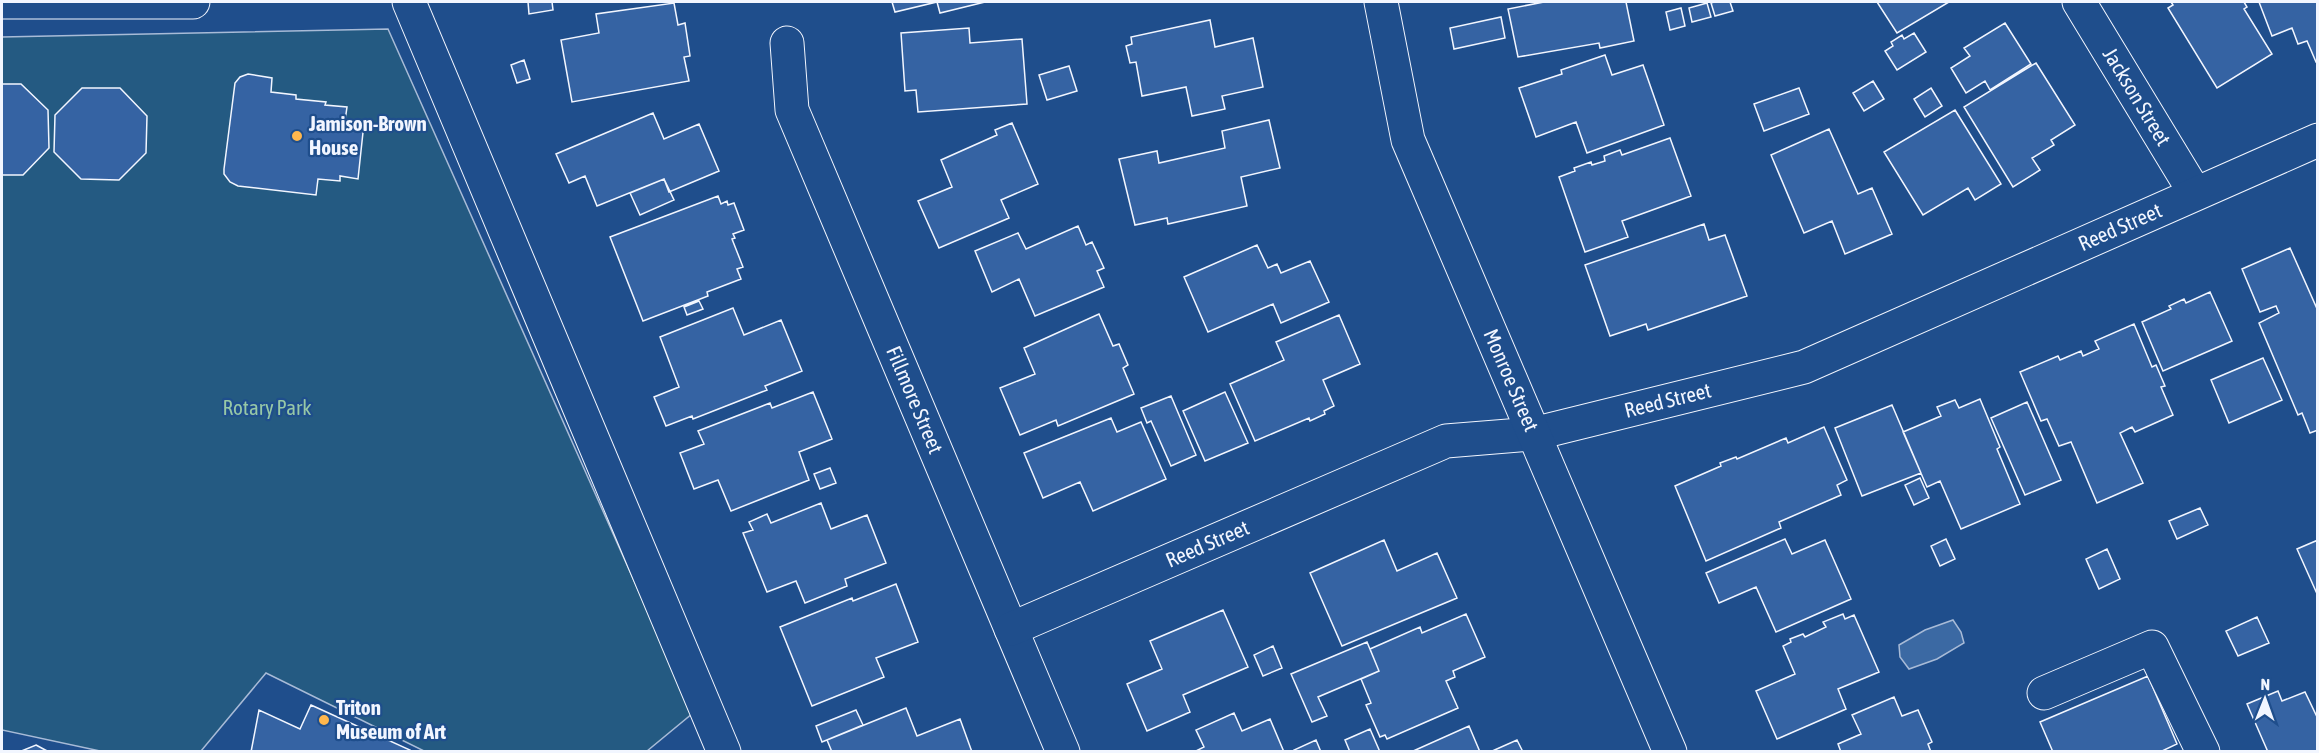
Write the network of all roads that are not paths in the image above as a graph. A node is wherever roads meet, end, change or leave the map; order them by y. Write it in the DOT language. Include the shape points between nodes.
graph roads {
  1 [pos="2,2"];
  2 [pos="193,2"];
  3 [pos="409,2"];
  4 [pos="1381,2"];
  5 [pos="2079,2"];
  6 [pos="787,43"];
  7 [pos="2318,140"];
  8 [pos="2195,193"];
  9 [pos="1533,434"];
  10 [pos="1011,629"];
  11 [pos="2044,693"];
  12 [pos="724,752"];
  13 [pos="1063,752"];
  14 [pos="1670,752"];
  15 [pos="2203,752"];
  1 -- 2 [label="street"];
  3 -- 12 [label="street"];
  4 -- 9 [label="street, Monroe Street" via="1407,140"];
  5 -- 8 [label="street, Jackson Street"];
  6 -- 10 [label="street, Fillmore Street" via="792,110"];
  7 -- 8 [label="street, Reed Street"];
  8 -- 9 [label="street, Reed Street" via="1804,368"];
  9 -- 10 [label="street, Reed Street" via="1446,441"];
  9 -- 14 [label="street, Monroe Street"];
  10 -- 13 [label="street, Fillmore Street"];
  11 -- 15 [label="street" via="2152,647"];
}
